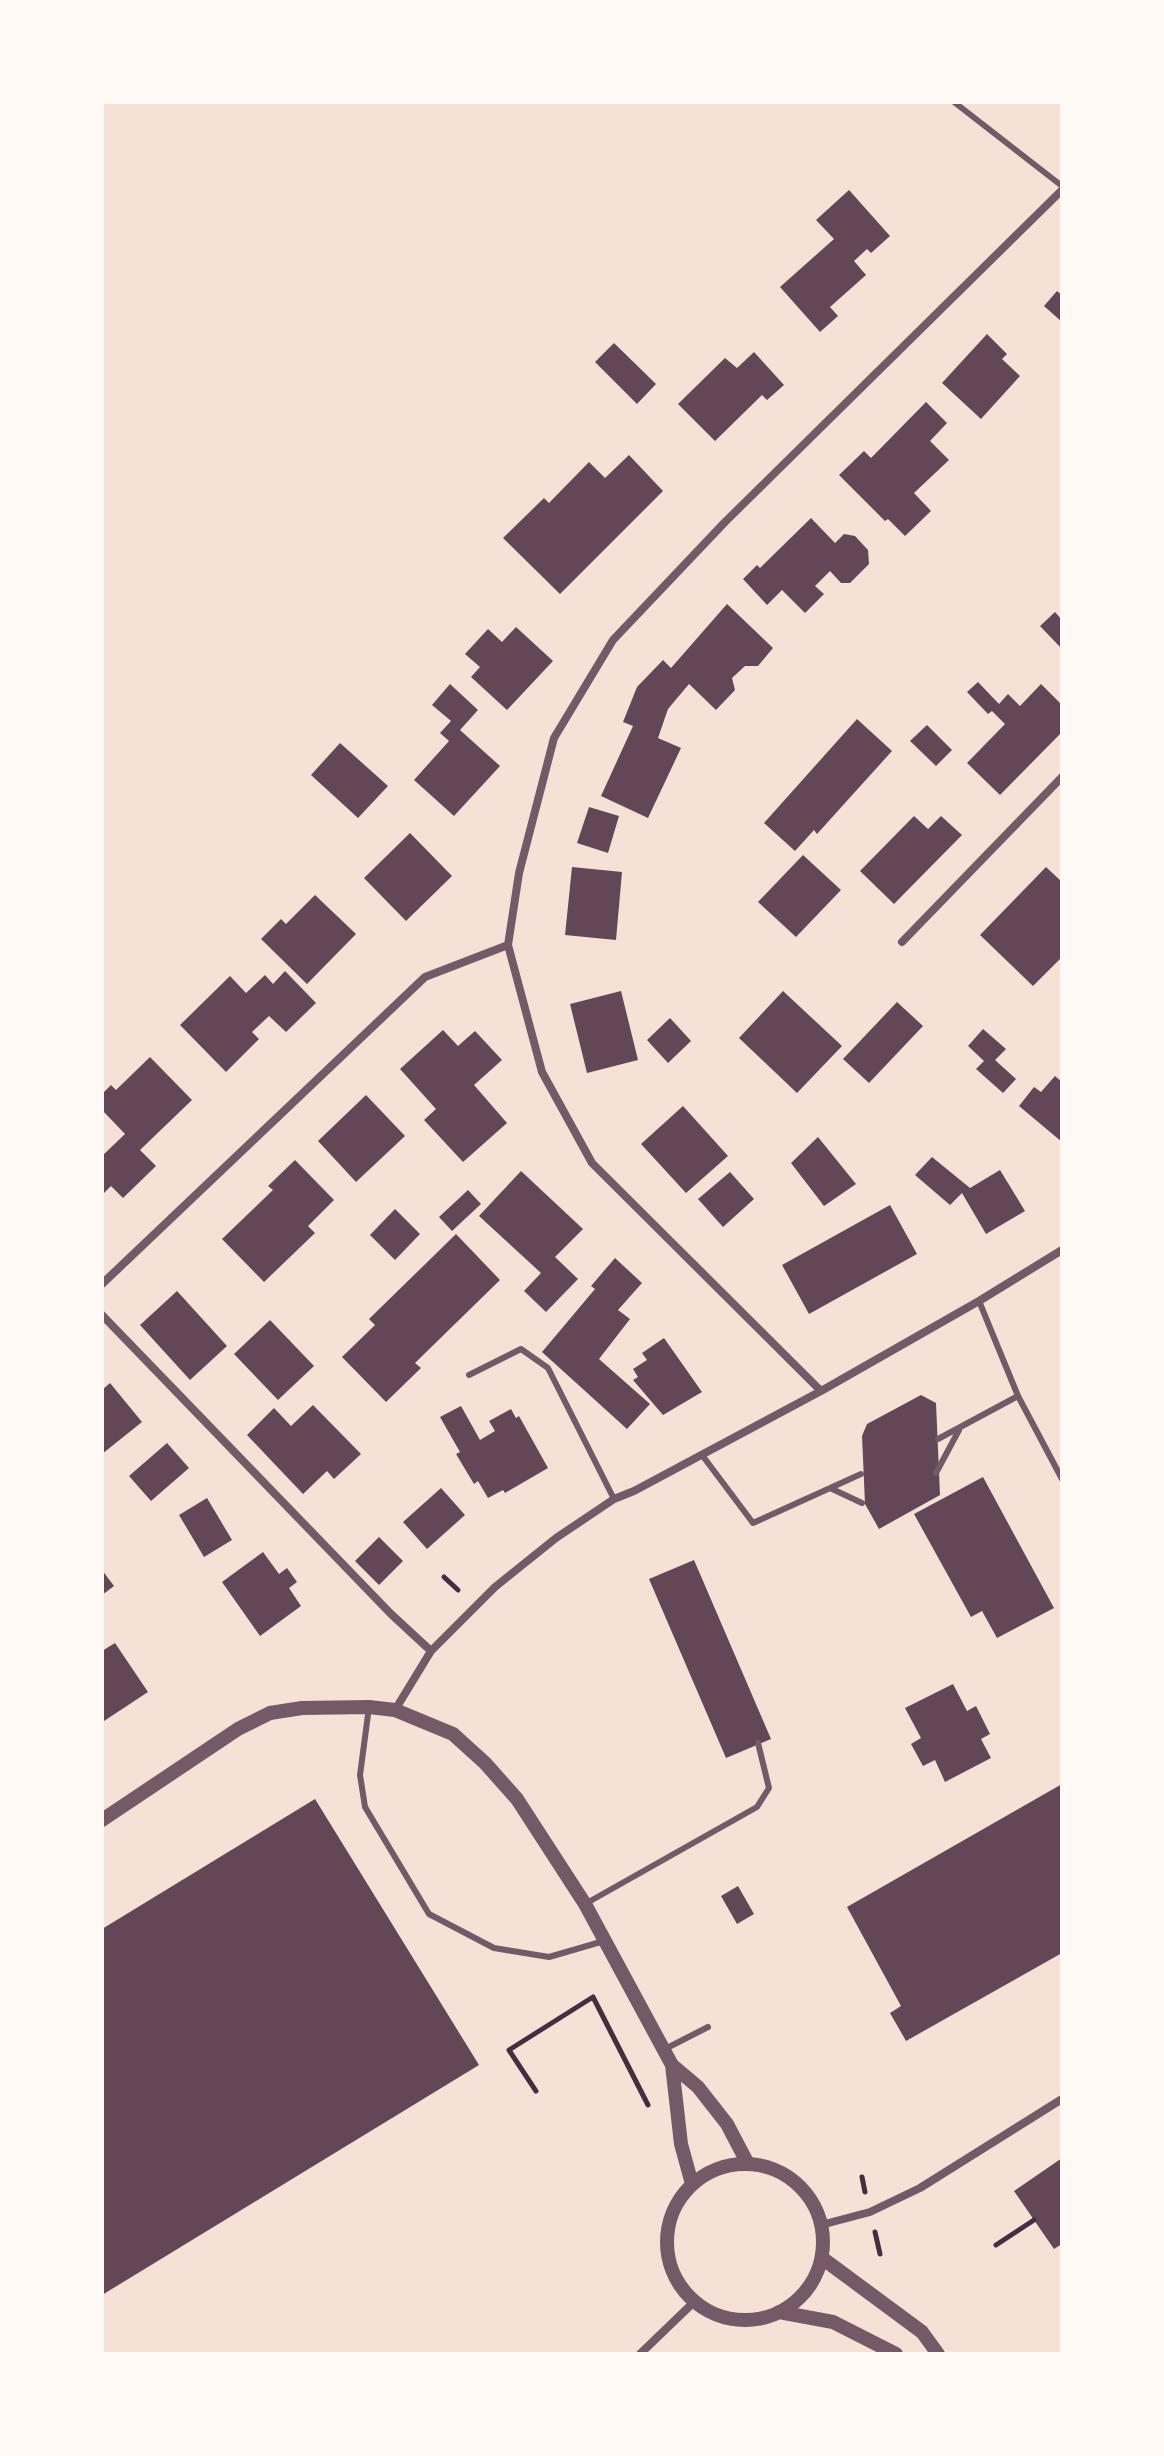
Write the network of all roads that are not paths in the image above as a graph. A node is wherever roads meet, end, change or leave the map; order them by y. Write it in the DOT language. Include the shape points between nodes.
graph roads {
  1 [pos="954,102"];
  2 [pos="1062,188"];
  3 [pos="1062,777"];
  4 [pos="902,942"];
  5 [pos="508,945"];
  6 [pos="1062,1250"];
  7 [pos="102,1284"];
  8 [pos="979,1301"];
  9 [pos="102,1315"];
  10 [pos="469,1375"];
  11 [pos="821,1391"];
  12 [pos="1018,1396"];
  13 [pos="960,1428"];
  14 [pos="938,1439"];
  15 [pos="702,1455"];
  16 [pos="936,1473"];
  17 [pos="861,1474"];
  18 [pos="1062,1479"];
  19 [pos="830,1488"];
  20 [pos="614,1499"];
  21 [pos="862,1503"];
  22 [pos="431,1651"];
  23 [pos="369,1707"];
  24 [pos="395,1710"];
  25 [pos="758,1743"];
  26 [pos="102,1820"];
  27 [pos="585,1904"];
  28 [pos="605,1941"];
  29 [pos="708,2027"];
  30 [pos="663,2049"];
  31 [pos="672,2065"];
  32 [pos="1062,2099"];
  33 [pos="748,2164"];
  34 [pos="692,2184"];
  35 [pos="821,2225"];
  36 [pos="822,2258"];
  37 [pos="694,2302"];
  38 [pos="779,2312"];
  39 [pos="640,2354"];
  40 [pos="896,2354"];
  41 [pos="938,2354"];
  1 -- 2 [label="lane"];
  2 -- 5 [label="street" via="613,640 554,738 519,873"];
  3 -- 4 [label="street"];
  5 -- 7 [label="street" via="425,977"];
  5 -- 11 [label="street" via="542,1072 592,1163"];
  6 -- 8 [label="street"];
  8 -- 11 [label="street"];
  8 -- 12 [label="lane"];
  9 -- 22 [label="street"];
  10 -- 20 [label="lane" via="521,1349 548,1368"];
  11 -- 15 [label="street"];
  12 -- 13 [label="lane"];
  12 -- 18 [label="lane"];
  13 -- 14 [label="lane"];
  13 -- 16 [label="lane"];
  15 -- 19 [label="lane" via="753,1523"];
  15 -- 20 [label="street"];
  17 -- 19 [label="lane"];
  19 -- 21 [label="lane"];
  20 -- 22 [label="street" via="495,1587"];
  22 -- 24 [label="street"];
  23 -- 24 [label="street"];
  23 -- 26 [label="street" via="270,1713"];
  23 -- 28 [label="lane" via="360,1775 365,1807 429,1914 494,1948 549,1957"];
  24 -- 27 [label="street" via="453,1734 485,1763 517,1799"];
  25 -- 27 [label="lane" via="769,1788 757,1807"];
  27 -- 28 [label="street"];
  28 -- 30 [label="street"];
  29 -- 30 [label="lane"];
  30 -- 31 [label="street"];
  31 -- 33 [label="street" via="698,2087 727,2124"];
  31 -- 34 [label="street" via="681,2144"];
  32 -- 35 [label="street" via="920,2188 870,2212"];
  33 -- 34 [label="street" via="709,2172"];
  33 -- 35 [label="street" via="773,2169 795,2182 812,2201"];
  34 -- 37 [label="street" via="669,2221 666,2243 670,2265"];
  35 -- 36 [label="street"];
  36 -- 38 [label="street" via="799,2299"];
  36 -- 41 [label="street" via="922,2332"];
  37 -- 38 [label="street" via="735,2319"];
  37 -- 39 [label="street"];
  38 -- 40 [label="street" via="833,2322"];
}
